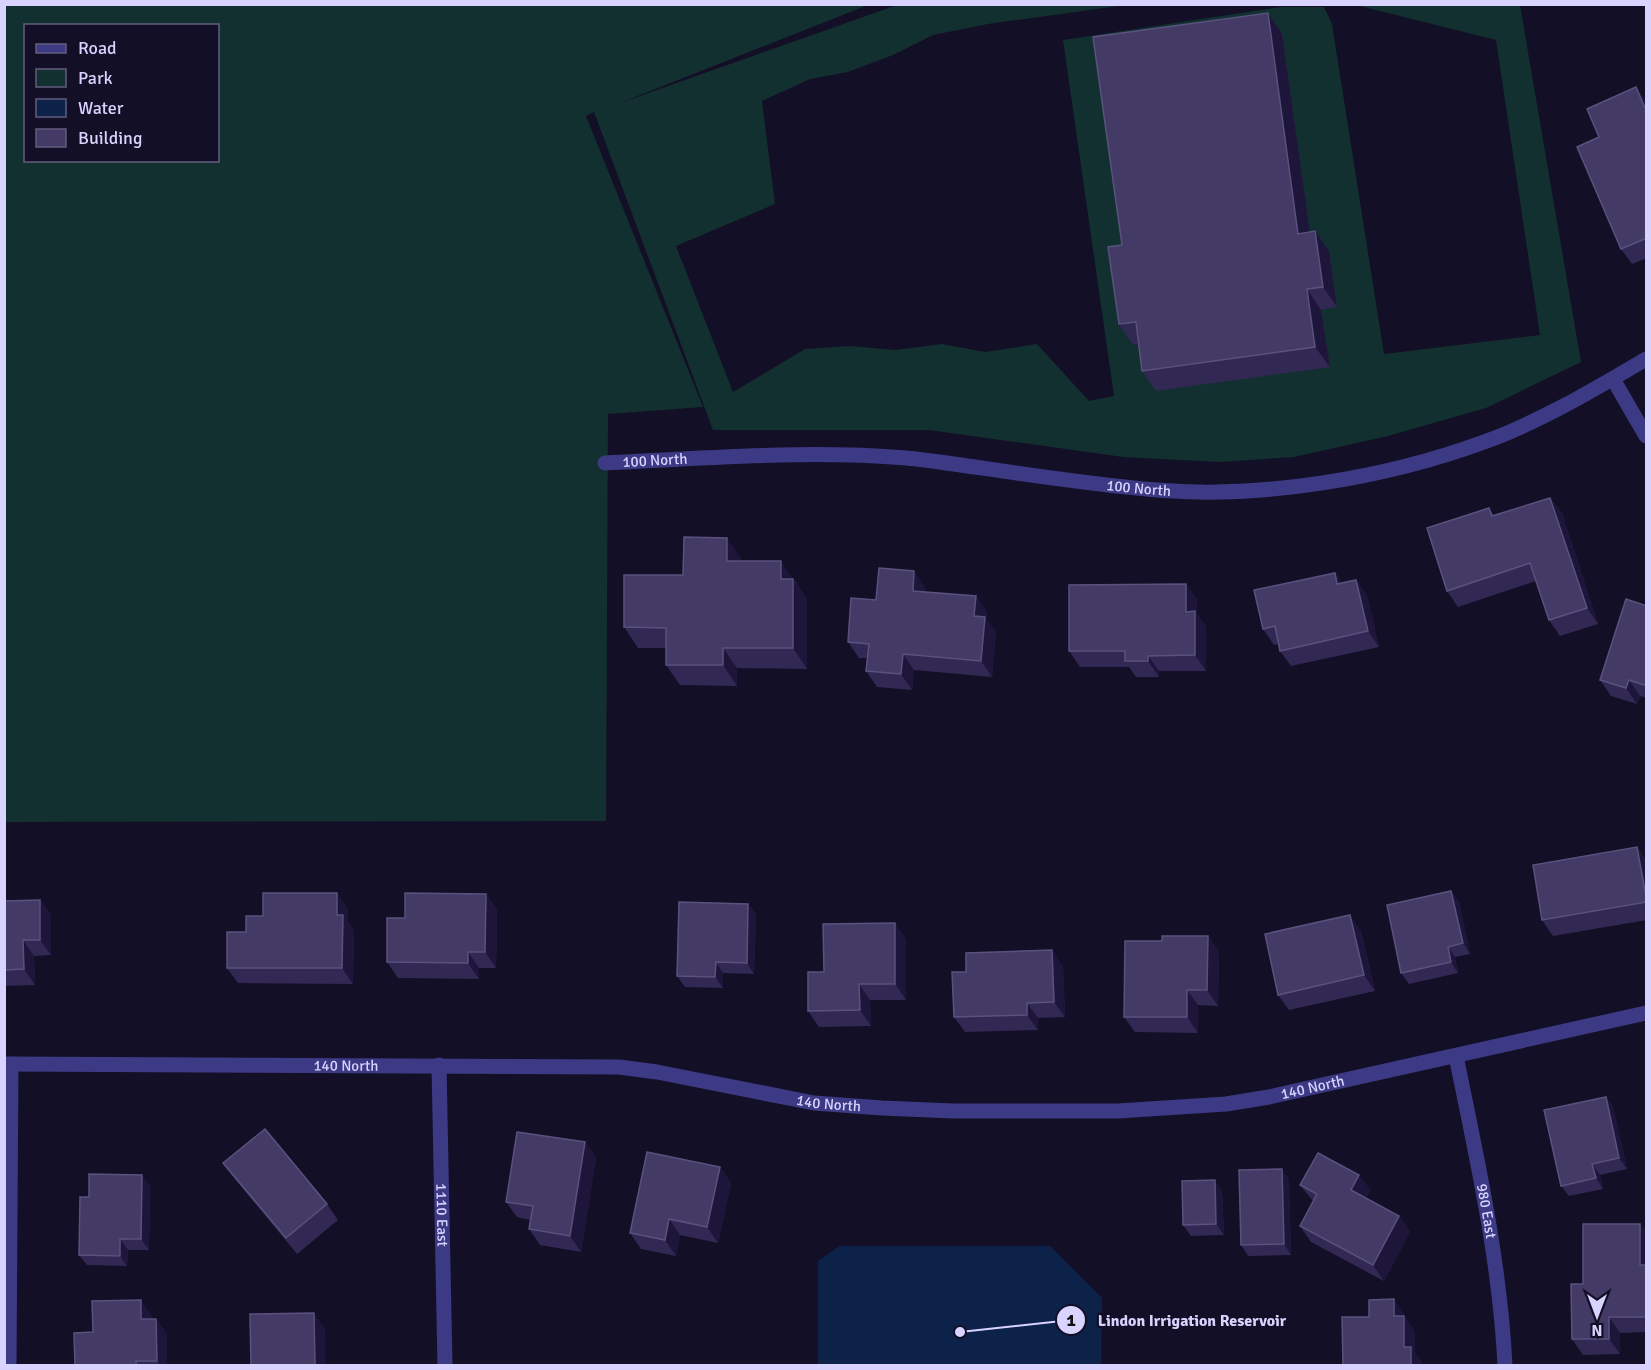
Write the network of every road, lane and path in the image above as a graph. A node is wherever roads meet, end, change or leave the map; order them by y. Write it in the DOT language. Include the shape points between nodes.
graph roads {
  1 [pos="1647,359"];
  2 [pos="1613,379"];
  3 [pos="1647,436"];
  4 [pos="605,463"];
  5 [pos="1647,1014"];
  6 [pos="1456,1056"];
  7 [pos="8,1064"];
  8 [pos="439,1065"];
  9 [pos="9,1365"];
  10 [pos="445,1365"];
  11 [pos="1506,1365"];
  1 -- 2 [label="street, 100 North"];
  2 -- 3 [label="street"];
  2 -- 4 [label="street, 100 North" via="1486,442 1386,470 1285,489 1159,491 906,458 780,454"];
  5 -- 6 [label="street, 140 North"];
  6 -- 8 [label="street, 140 North" via="1226,1104 1119,1111 882,1108 814,1103 619,1068"];
  6 -- 11 [label="street, 980 East" via="1491,1229"];
  7 -- 8 [label="street, 140 North"];
  7 -- 9 [label="street"];
  8 -- 10 [label="street, 1110 East"];
}
